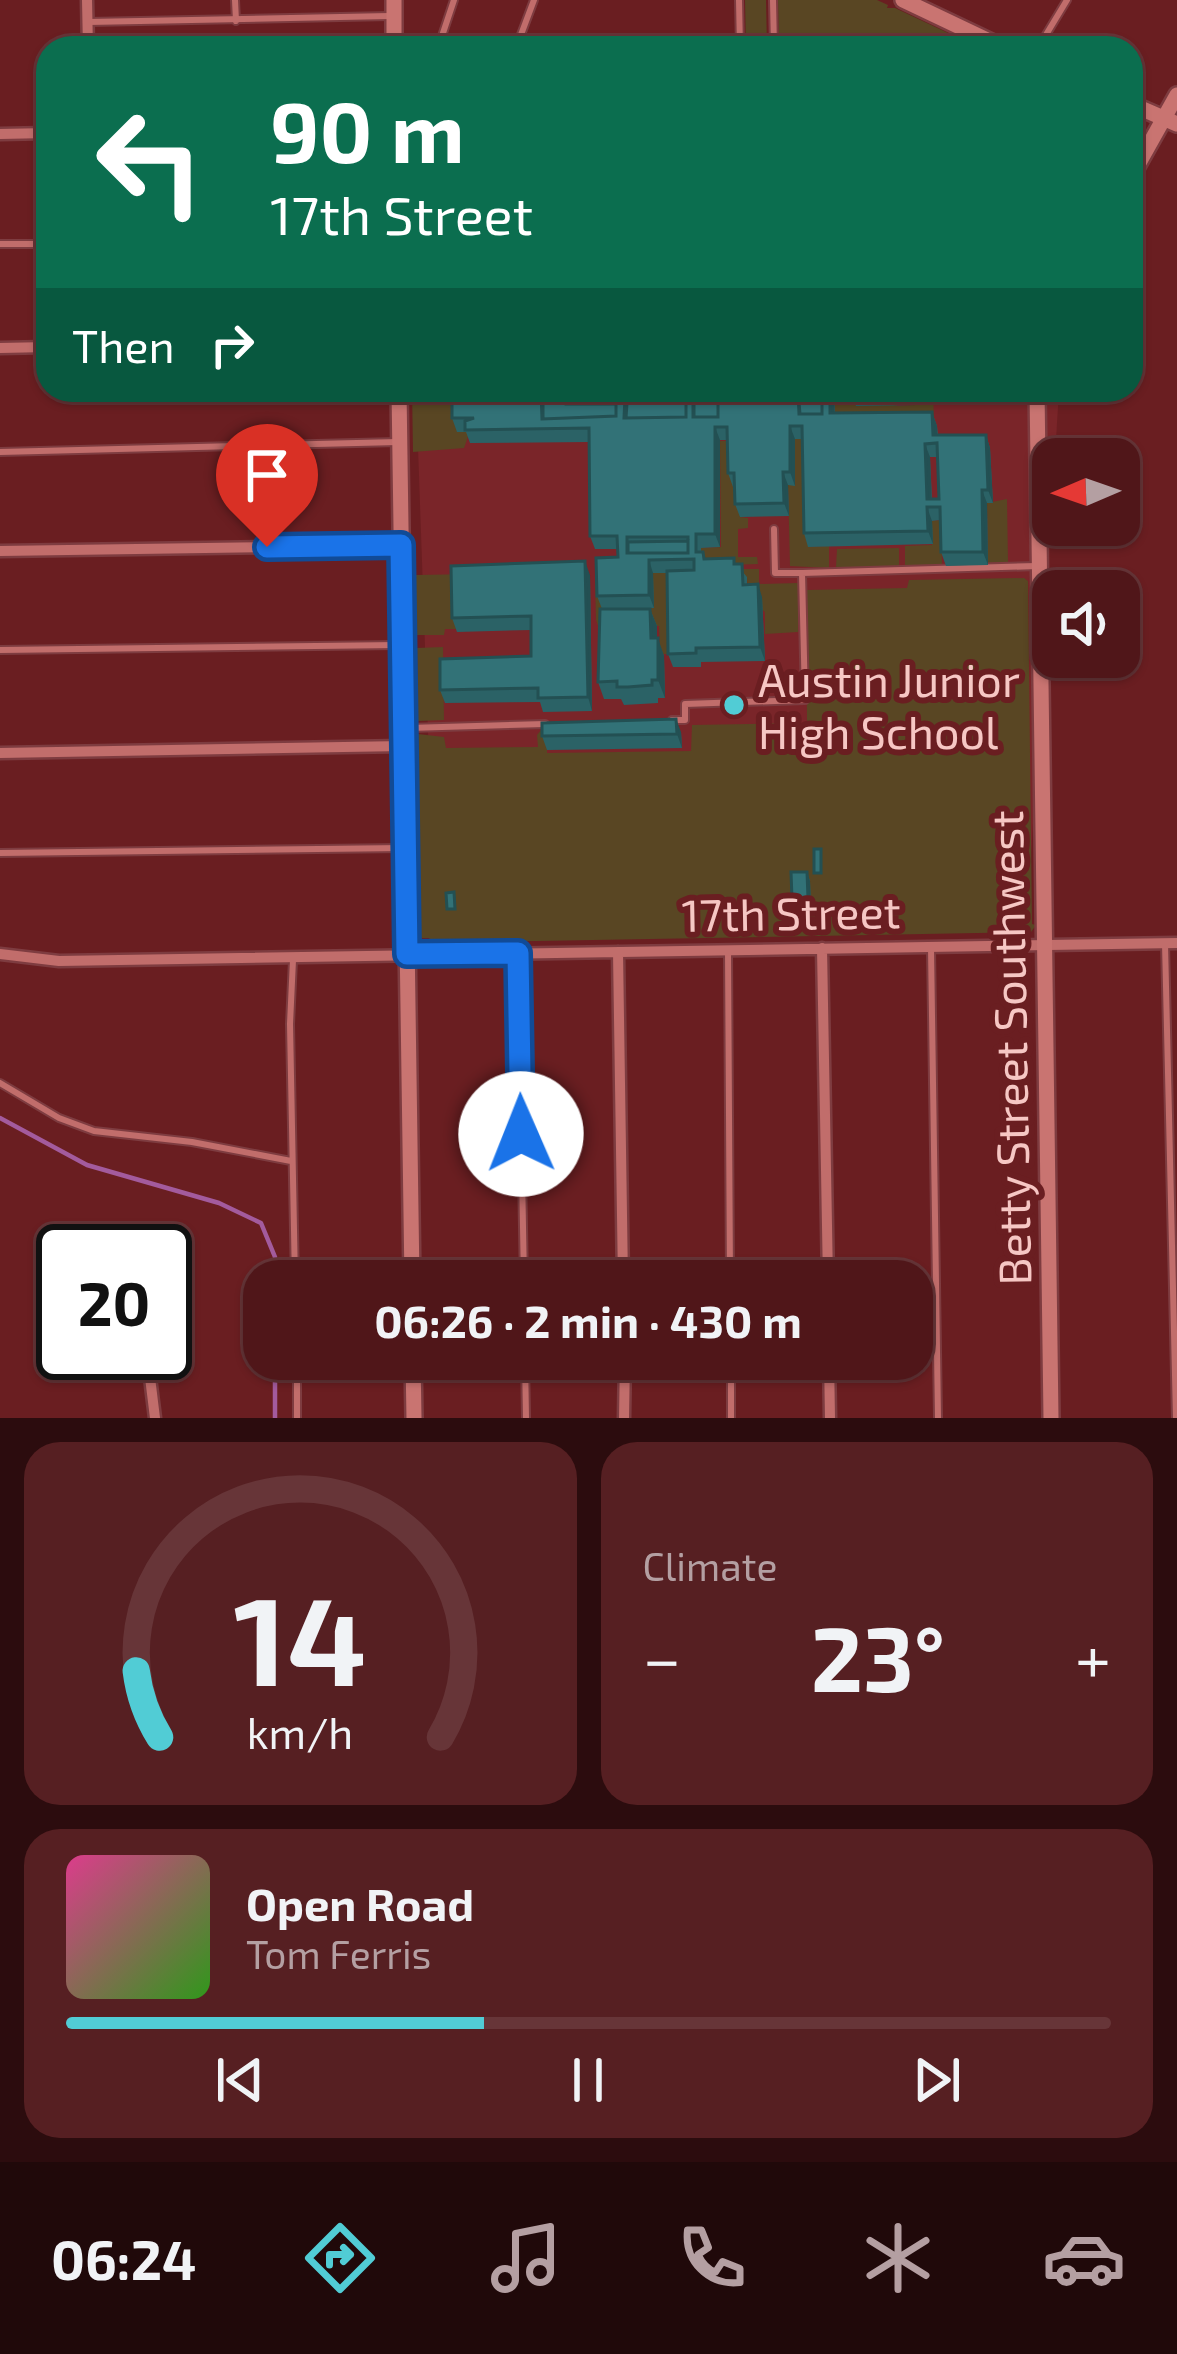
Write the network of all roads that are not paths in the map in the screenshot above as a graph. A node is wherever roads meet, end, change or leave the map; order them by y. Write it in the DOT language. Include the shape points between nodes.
graph roads {
  1 [pos="87,0"];
  2 [pos="236,0"];
  3 [pos="454,0"];
  4 [pos="534,0"];
  5 [pos="739,0"];
  6 [pos="772,0"];
  7 [pos="903,0"];
  8 [pos="1067,0"];
  9 [pos="394,8"];
  10 [pos="236,21"];
  11 [pos="88,22"];
  12 [pos="88,36"];
  13 [pos="442,36"];
  14 [pos="520,36"];
  15 [pos="740,36"];
  16 [pos="774,36"];
  17 [pos="979,36"];
  18 [pos="1046,36"];
  19 [pos="1177,95"];
  20 [pos="1170,120"];
  21 [pos="36,133"];
  22 [pos="0,134"];
  23 [pos="1143,159"];
  24 [pos="0,244"];
  25 [pos="36,244"];
  26 [pos="36,347"];
  27 [pos="0,348"];
  28 [pos="399,402"];
  29 [pos="1037,402"];
  30 [pos="400,442"];
  31 [pos="0,452"];
  32 [pos="774,529"];
  33 [pos="401,545"];
  34 [pos="0,550"];
  35 [pos="1037,566"];
  36 [pos="802,573"];
  37 [pos="402,645"];
  38 [pos="0,650"];
  39 [pos="663,721"];
  40 [pos="550,724"];
  41 [pos="404,737"];
  42 [pos="0,753"];
  43 [pos="405,848"];
  44 [pos="0,853"];
  45 [pos="1171,943"];
  46 [pos="931,946"];
  47 [pos="1045,946"];
  48 [pos="822,948"];
  49 [pos="728,950"];
  50 [pos="619,952"];
  51 [pos="518,953"];
  52 [pos="0,954"];
  53 [pos="407,954"];
  54 [pos="293,956"];
  55 [pos="0,1083"];
  56 [pos="291,1161"];
  57 [pos="294,1260"];
  58 [pos="412,1260"];
  59 [pos="524,1260"];
  60 [pos="623,1260"];
  61 [pos="730,1260"];
  62 [pos="828,1260"];
  63 [pos="150,1380"];
  64 [pos="297,1380"];
  65 [pos="413,1380"];
  66 [pos="525,1380"];
  67 [pos="625,1380"];
  68 [pos="731,1380"];
  69 [pos="829,1380"];
  70 [pos="155,1418"];
  71 [pos="297,1418"];
  72 [pos="414,1418"];
  73 [pos="526,1418"];
  74 [pos="624,1418"];
  75 [pos="731,1418"];
  76 [pos="830,1418"];
  77 [pos="938,1418"];
  78 [pos="1052,1418"];
  79 [pos="1176,1418"];
  1 -- 11 [label="street"];
  2 -- 10 [label="lane"];
  3 -- 13 [label="lane"];
  4 -- 14 [label="lane"];
  5 -- 15 [label="lane"];
  6 -- 16 [label="lane"];
  7 -- 17 [label="street"];
  8 -- 18 [label="lane"];
  9 -- 10 [label="lane"];
  10 -- 11 [label="lane"];
  11 -- 12 [label="street"];
  19 -- 20 [label="street"];
  20 -- 23 [label="street"];
  21 -- 22 [label="street"];
  24 -- 25 [label="lane"];
  26 -- 27 [label="street"];
  28 -- 30 [label="street"];
  29 -- 35 [label="street, Betty Street Southwest"];
  30 -- 31 [label="lane"];
  30 -- 33 [label="street"];
  32 -- 36 [label="lane" via="775,573"];
  33 -- 34 [label="street"];
  33 -- 37 [label="street"];
  35 -- 36 [label="lane"];
  35 -- 47 [label="street, Betty Street Southwest"];
  36 -- 39 [label="lane" via="805,700 685,704 685,720"];
  37 -- 38 [label="lane"];
  37 -- 41 [label="street"];
  40 -- 41 [label="lane"];
  41 -- 42 [label="street"];
  41 -- 43 [label="street"];
  43 -- 44 [label="lane"];
  43 -- 53 [label="street"];
  45 -- 47 [label="street, 17th Street"];
  45 -- 79 [label="lane"];
  46 -- 47 [label="street, 17th Street"];
  46 -- 48 [label="street, 17th Street"];
  46 -- 77 [label="lane"];
  47 -- 78 [label="street, Betty Street Southwest"];
  48 -- 49 [label="street, 17th Street"];
  48 -- 62 [label="street"];
  49 -- 50 [label="street, 17th Street"];
  49 -- 61 [label="lane"];
  50 -- 51 [label="street, 17th Street"];
  50 -- 60 [label="street"];
  51 -- 53 [label="street, 17th Street"];
  51 -- 59 [label="lane"];
  52 -- 54 [label="street, 17th Street" via="59,962"];
  53 -- 54 [label="street, 17th Street"];
  53 -- 58 [label="street"];
  54 -- 56 [label="lane"];
  55 -- 56 [label="lane" via="94,1131"];
  56 -- 57 [label="lane"];
  63 -- 70 [label="street"];
  64 -- 71 [label="lane"];
  65 -- 72 [label="street"];
  66 -- 73 [label="lane"];
  67 -- 74 [label="street"];
  68 -- 75 [label="lane"];
  69 -- 76 [label="street"];
}
